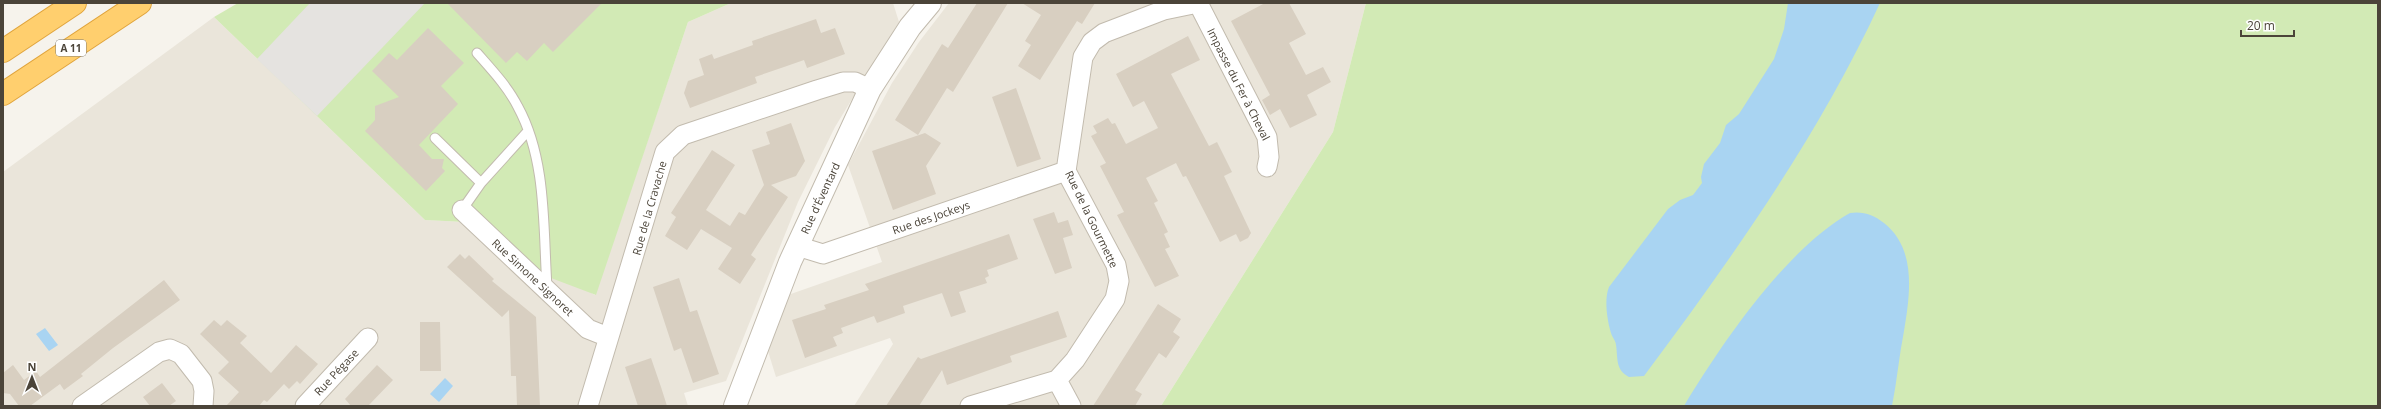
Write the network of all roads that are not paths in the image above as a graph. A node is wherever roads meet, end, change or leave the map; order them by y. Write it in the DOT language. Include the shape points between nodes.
graph roads {
  1 [pos="75,3"];
  2 [pos="140,3"];
  3 [pos="930,3"];
  4 [pos="1198,3"];
  5 [pos="3,51"];
  6 [pos="477,53"];
  7 [pos="870,89"];
  8 [pos="3,94"];
  9 [pos="528,131"];
  10 [pos="435,138"];
  11 [pos="1267,166"];
  12 [pos="1066,171"];
  13 [pos="481,183"];
  14 [pos="462,210"];
  15 [pos="797,246"];
  16 [pos="547,289"];
  17 [pos="608,337"];
  18 [pos="368,338"];
  19 [pos="1057,380"];
  20 [pos="82,406"];
  21 [pos="203,406"];
  22 [pos="305,406"];
  23 [pos="588,406"];
  24 [pos="735,406"];
  25 [pos="970,406"];
  26 [pos="1071,406"];
  1 -- 5 [label="highway"];
  2 -- 8 [label="highway, A 11"];
  3 -- 7 [label="street, Rue d'Éventard" via="910,27"];
  4 -- 11 [label="street, Impasse du Fer à Cheval" via="1267,137"];
  4 -- 12 [label="street, Rue de la Gourmette" via="1164,10 1104,33 1092,42 1083,57"];
  6 -- 9 [label="lane" via="499,77 518,107"];
  7 -- 15 [label="street, Rue d'Éventard"];
  7 -- 17 [label="street, Rue de la Cravache" via="855,82 843,82 683,135 665,152"];
  9 -- 13 [label="lane"];
  9 -- 16 [label="lane" via="538,164"];
  10 -- 13 [label="lane"];
  12 -- 15 [label="street, Rue des Jockeys" via="823,254"];
  12 -- 19 [label="street, Rue de la Gourmette" via="1116,265 1119,281 1115,299 1075,360"];
  13 -- 14 [label="lane"];
  14 -- 16 [label="street, Rue Simone Signoret"];
  15 -- 24 [label="street, Rue d'Éventard"];
  16 -- 17 [label="street, Rue Simone Signoret" via="588,329"];
  17 -- 23 [label="street, Rue de la Cravache"];
  18 -- 22 [label="street, Rue Pégase"];
  19 -- 25 [label="street"];
  19 -- 26 [label="street"];
  20 -- 21 [label="street" via="159,352 170,349 181,354 202,381"];
}
